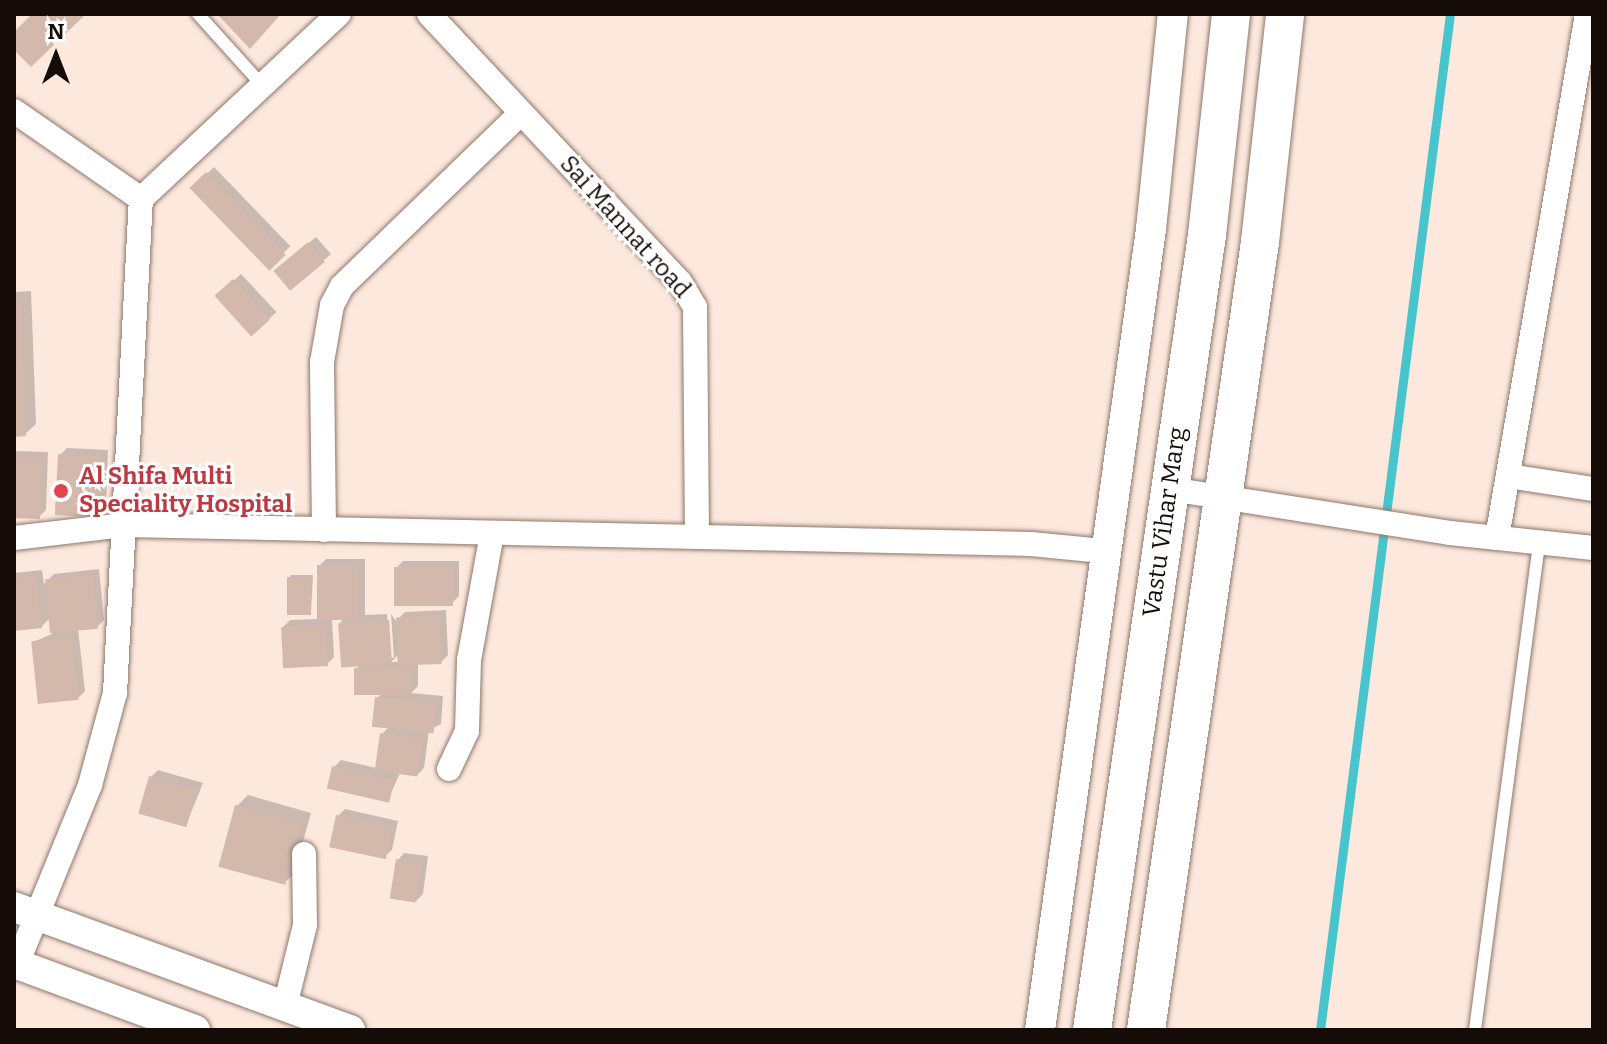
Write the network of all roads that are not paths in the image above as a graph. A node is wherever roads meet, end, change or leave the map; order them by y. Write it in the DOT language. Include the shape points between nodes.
graph roads {
  1 [pos="198,14"];
  2 [pos="339,14"];
  3 [pos="429,14"];
  4 [pos="1173,14"];
  5 [pos="1231,14"];
  6 [pos="1285,14"];
  7 [pos="1587,14"];
  8 [pos="262,85"];
  9 [pos="14,111"];
  10 [pos="521,113"];
  11 [pos="141,199"];
  12 [pos="1508,476"];
  13 [pos="1170,489"];
  14 [pos="1593,489"];
  15 [pos="1223,496"];
  16 [pos="125,525"];
  17 [pos="324,530"];
  18 [pos="492,533"];
  19 [pos="697,537"];
  20 [pos="14,538"];
  21 [pos="1497,538"];
  22 [pos="1539,544"];
  23 [pos="1593,548"];
  24 [pos="1103,551"];
  25 [pos="449,769"];
  26 [pos="304,854"];
  27 [pos="27,912"];
  28 [pos="15,964"];
  29 [pos="285,1006"];
  30 [pos="195,1030"];
  31 [pos="350,1030"];
  32 [pos="1040,1030"];
  33 [pos="1092,1030"];
  34 [pos="1146,1030"];
  35 [pos="1475,1030"];
  1 -- 8 [label="lane"];
  2 -- 8 [label="street"];
  3 -- 10 [label="street, Sai Mannat road"];
  4 -- 24 [label="street" via="1151,229"];
  5 -- 13 [label="main road, Vastu Vihar Marg" via="1207,235"];
  6 -- 15 [label="main road" via="1260,242"];
  7 -- 12 [label="street"];
  8 -- 11 [label="street"];
  9 -- 11 [label="street"];
  10 -- 17 [label="street" via="342,286 332,305 322,362"];
  10 -- 19 [label="street, Sai Mannat road" via="680,282 695,307"];
  11 -- 16 [label="street"];
  12 -- 14 [label="street"];
  12 -- 21 [label="street"];
  13 -- 15 [label="street"];
  13 -- 33 [label="main road, Vastu Vihar Marg"];
  15 -- 21 [label="street"];
  15 -- 34 [label="main road"];
  16 -- 17 [label="street"];
  16 -- 20 [label="street"];
  16 -- 27 [label="street" via="115,693 106,740"];
  17 -- 18 [label="street"];
  18 -- 19 [label="street"];
  18 -- 25 [label="street" via="469,660 467,731"];
  19 -- 24 [label="street" via="1031,544"];
  21 -- 22 [label="street"];
  22 -- 23 [label="street"];
  22 -- 35 [label="lane"];
  24 -- 32 [label="street"];
  26 -- 29 [label="street" via="305,925"];
  27 -- 28 [label="street"];
  27 -- 29 [label="street"];
  28 -- 30 [label="street"];
  29 -- 31 [label="street"];
}
